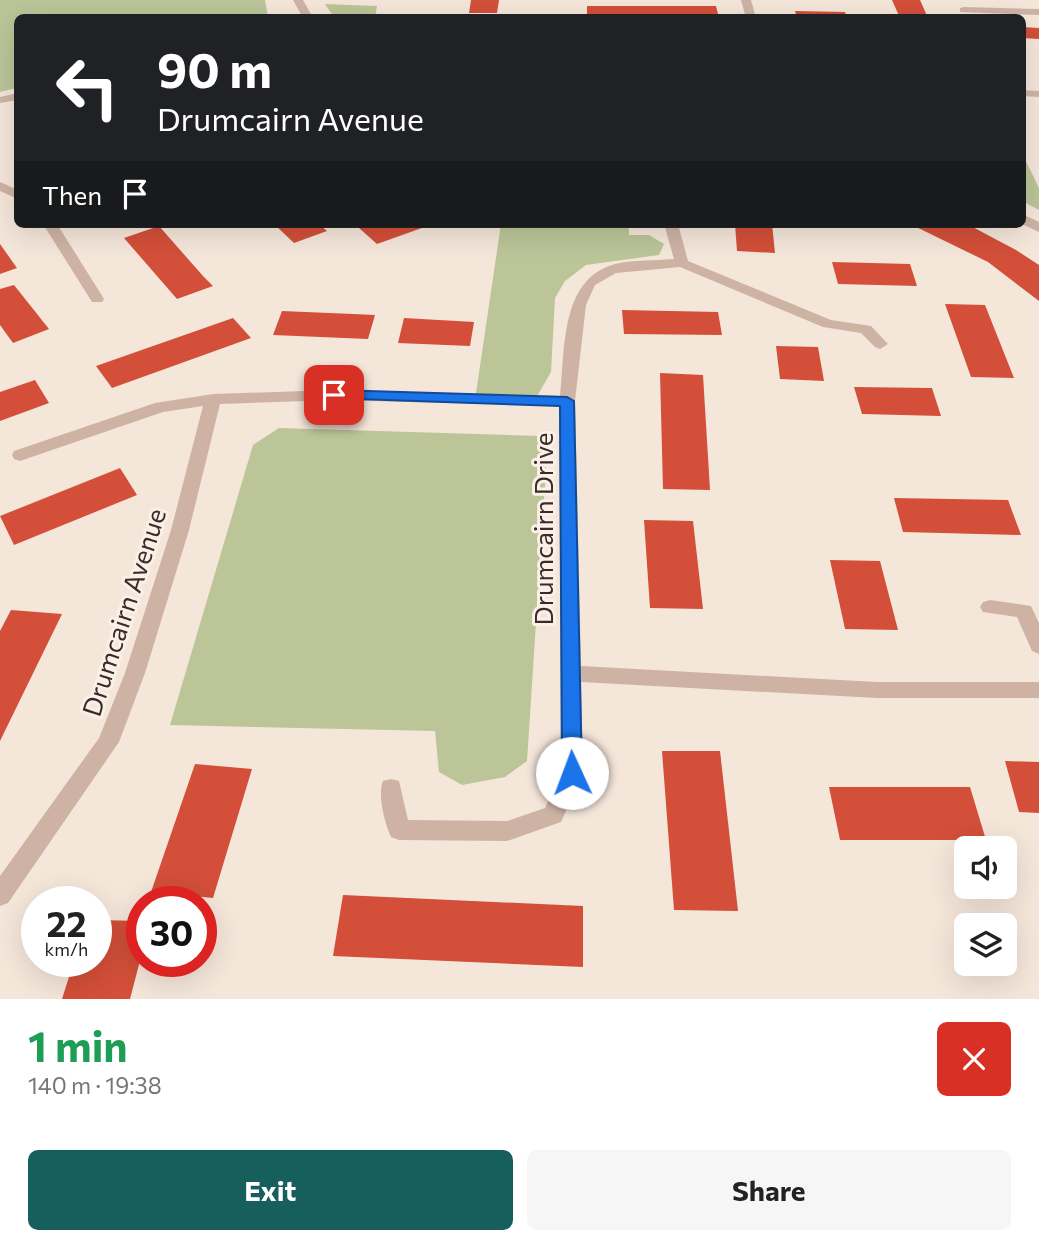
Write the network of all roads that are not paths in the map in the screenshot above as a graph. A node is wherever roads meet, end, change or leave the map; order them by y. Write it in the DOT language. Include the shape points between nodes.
graph roads {
  1 [pos="964,9"];
  2 [pos="1039,12"];
  3 [pos="54,228"];
  4 [pos="672,228"];
  5 [pos="682,263"];
  6 [pos="97,299"];
  7 [pos="880,344"];
  8 [pos="213,399"];
  9 [pos="567,401"];
  10 [pos="20,456"];
  11 [pos="990,607"];
  12 [pos="1039,646"];
  13 [pos="569,673"];
  14 [pos="1039,690"];
  15 [pos="391,788"];
  16 [pos="0,895"];
  1 -- 2 [label="street"];
  3 -- 6 [label="street"];
  4 -- 5 [label="street"];
  5 -- 7 [label="street, Drumcairn Drive" via="828,324 866,329"];
  5 -- 9 [label="street, Drumcairn Drive" via="613,269 589,283 579,305"];
  8 -- 9 [label="street" via="334,395"];
  8 -- 10 [label="street" via="162,407"];
  8 -- 16 [label="street, Drumcairn Avenue" via="180,530 108,742"];
  9 -- 13 [label="street, Drumcairn Drive"];
  11 -- 12 [label="street" via="1024,611"];
  13 -- 14 [label="street" via="877,690"];
  13 -- 15 [label="street, Drumcairn Drive" via="572,773 553,815 507,831 399,830"];
}
